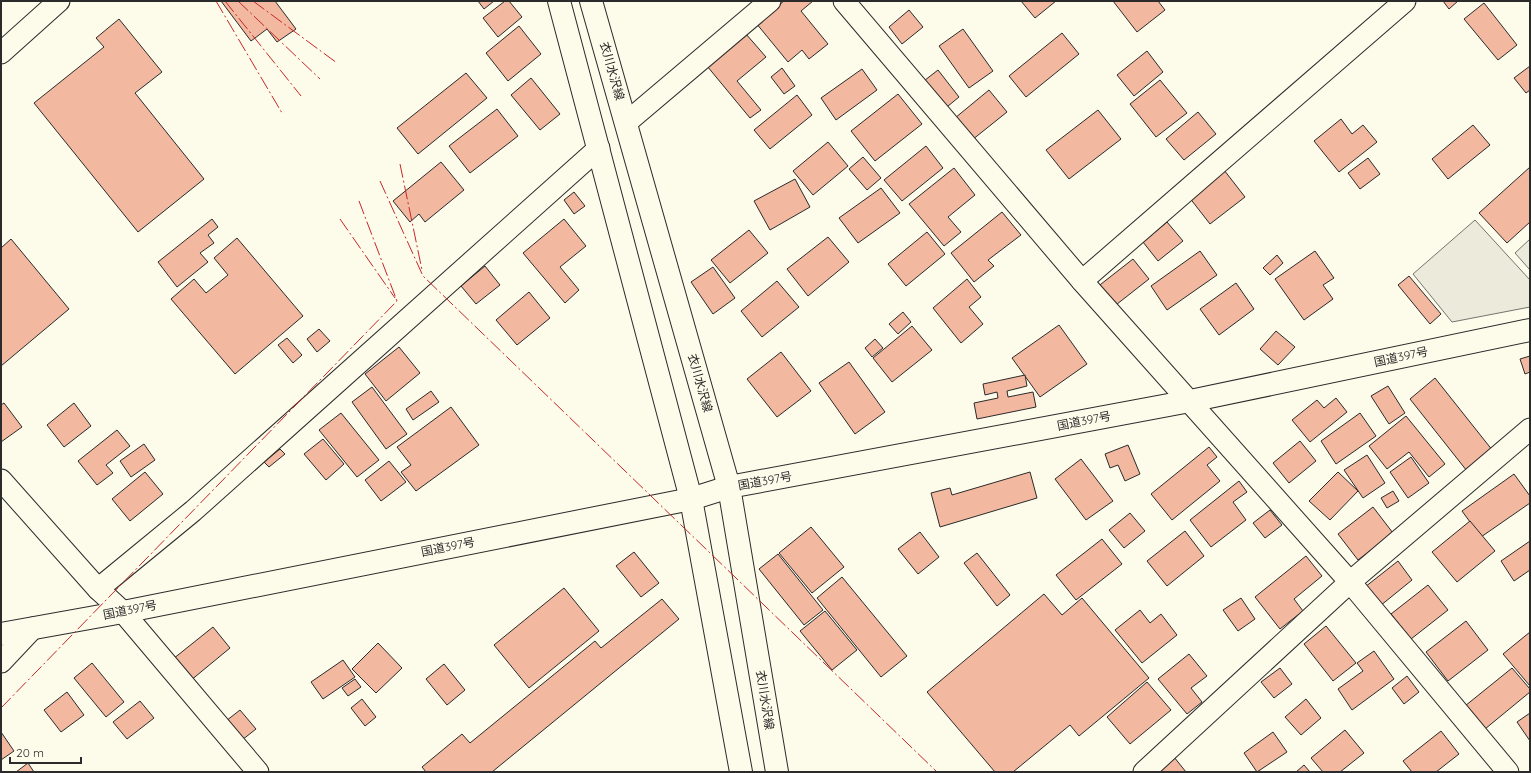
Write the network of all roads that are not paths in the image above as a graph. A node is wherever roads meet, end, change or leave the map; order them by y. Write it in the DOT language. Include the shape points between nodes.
graph roads {
  1 [pos="59,1"];
  2 [pos="559,1"];
  3 [pos="591,1"];
  4 [pos="770,1"];
  5 [pos="844,1"];
  6 [pos="1405,1"];
  7 [pos="1,53"];
  8 [pos="627,122"];
  9 [pos="599,148"];
  10 [pos="1082,280"];
  11 [pos="1530,330"];
  12 [pos="1190,401"];
  13 [pos="1530,429"];
  14 [pos="1,480"];
  15 [pos="729,487"];
  16 [pos="691,499"];
  17 [pos="1350,582"];
  18 [pos="98,589"];
  19 [pos="123,612"];
  20 [pos="33,628"];
  21 [pos="1,634"];
  22 [pos="1,662"];
  23 [pos="258,772"];
  24 [pos="741,772"];
  25 [pos="777,772"];
  26 [pos="1144,772"];
  27 [pos="1508,772"];
  1 -- 7 [label="street"];
  2 -- 9 [label="main road"];
  3 -- 8 [label="main road, 衣川水沢線"];
  4 -- 8 [label="street"];
  5 -- 10 [label="street"];
  6 -- 10 [label="street"];
  8 -- 15 [label="main road, 衣川水沢線"];
  9 -- 16 [label="main road"];
  9 -- 18 [label="street" via="193,511"];
  10 -- 12 [label="street"];
  11 -- 12 [label="main road, 国道397号"];
  12 -- 15 [label="main road, 国道397号"];
  12 -- 17 [label="street"];
  13 -- 17 [label="street"];
  14 -- 18 [label="street"];
  15 -- 16 [label="main road, 国道397号"];
  15 -- 25 [label="main road, 衣川水沢線"];
  16 -- 19 [label="main road, 国道397号"];
  16 -- 24 [label="main road"];
  17 -- 26 [label="street"];
  17 -- 27 [label="street"];
  18 -- 19 [label="street"];
  19 -- 20 [label="main road, 国道397号"];
  19 -- 23 [label="street"];
  20 -- 21 [label="main road, 国道397号"];
  20 -- 22 [label="street"];
}
